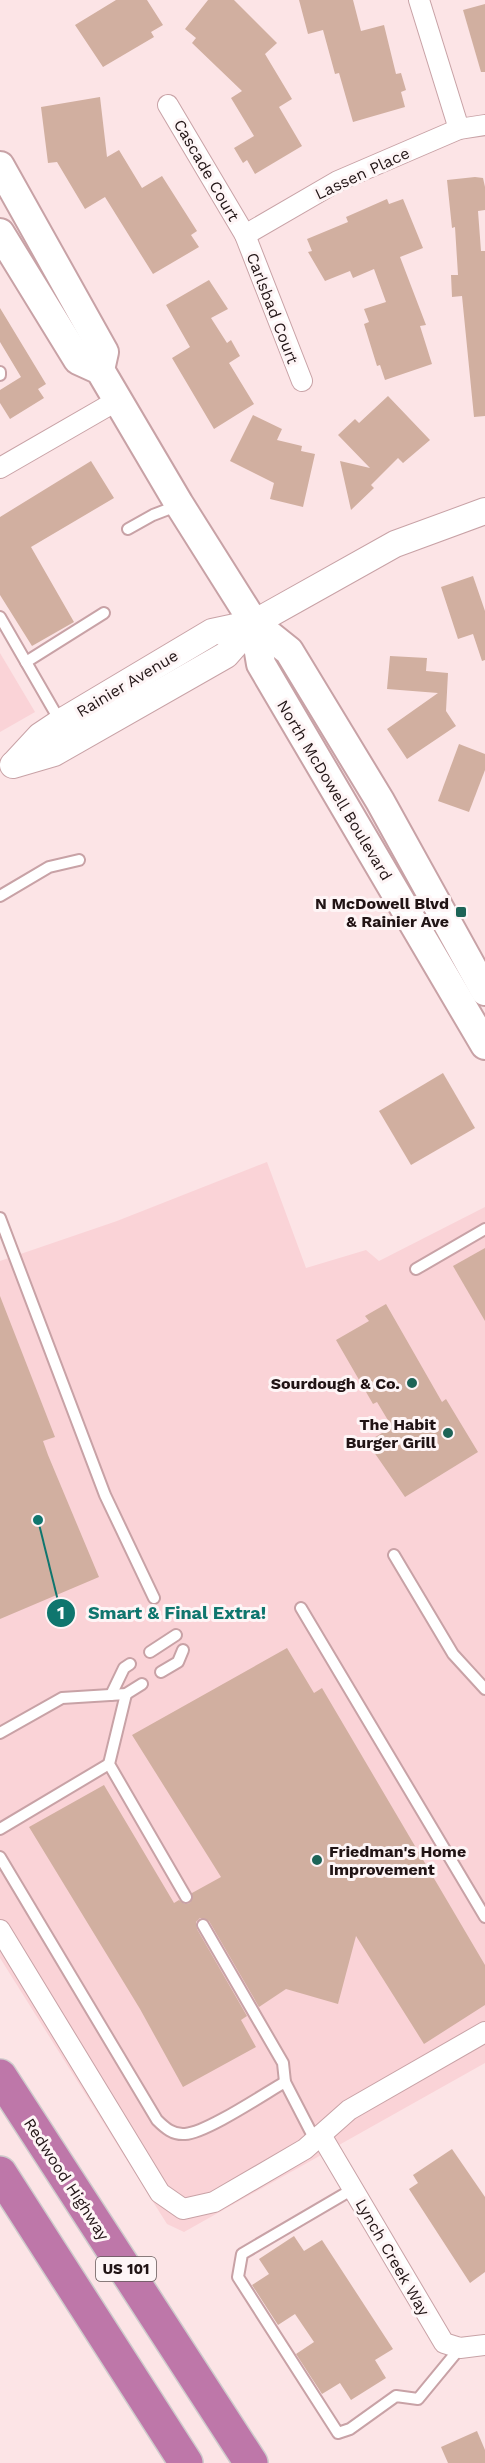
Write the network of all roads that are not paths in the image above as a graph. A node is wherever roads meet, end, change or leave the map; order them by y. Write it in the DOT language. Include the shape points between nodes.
graph roads {
  1 [pos="419,0"];
  2 [pos="168,105"];
  3 [pos="485,125"];
  4 [pos="459,129"];
  5 [pos="0,166"];
  6 [pos="0,233"];
  7 [pos="245,235"];
  8 [pos="100,370"];
  9 [pos="302,381"];
  10 [pos="118,400"];
  11 [pos="0,468"];
  12 [pos="179,504"];
  13 [pos="485,511"];
  14 [pos="128,529"];
  15 [pos="104,613"];
  16 [pos="0,617"];
  17 [pos="254,623"];
  18 [pos="26,662"];
  19 [pos="67,732"];
  20 [pos="6,769"];
  21 [pos="79,860"];
  22 [pos="0,896"];
  23 [pos="485,991"];
  24 [pos="485,1045"];
  25 [pos="0,1218"];
  26 [pos="485,1228"];
  27 [pos="416,1269"];
  28 [pos="394,1554"];
  29 [pos="154,1598"];
  30 [pos="301,1608"];
  31 [pos="176,1635"];
  32 [pos="183,1650"];
  33 [pos="150,1652"];
  34 [pos="130,1664"];
  35 [pos="161,1672"];
  36 [pos="142,1684"];
  37 [pos="485,1689"];
  38 [pos="126,1694"];
  39 [pos="111,1695"];
  40 [pos="0,1733"];
  41 [pos="109,1764"];
  42 [pos="0,1828"];
  43 [pos="0,1857"];
  44 [pos="186,1897"];
  45 [pos="485,1917"];
  46 [pos="203,1925"];
  47 [pos="0,1930"];
  48 [pos="485,2032"];
  49 [pos="0,2076"];
  50 [pos="285,2082"];
  51 [pos="318,2138"];
  52 [pos="0,2173"];
  53 [pos="353,2189"];
  54 [pos="485,2345"];
  55 [pos="460,2348"];
  56 [pos="186,2463"];
  57 [pos="251,2463"];
  1 -- 4 [label="street"];
  2 -- 7 [label="street, Cascade Court"];
  3 -- 4 [label="street, Lassen Place"];
  4 -- 7 [label="street, Lassen Place" via="339,181"];
  5 -- 8 [label="main road, North McDowell Boulevard" via="104,352"];
  6 -- 8 [label="main road, North McDowell Boulevard" via="78,360"];
  7 -- 9 [label="street, Carlsbad Court"];
  8 -- 10 [label="main road, North McDowell Boulevard"];
  10 -- 11 [label="street"];
  10 -- 12 [label="main road, North McDowell Boulevard"];
  12 -- 14 [label="lane"];
  12 -- 17 [label="main road, North McDowell Boulevard"];
  13 -- 17 [label="street, Rainier Avenue" via="395,544"];
  15 -- 18 [label="lane"];
  16 -- 18 [label="lane"];
  17 -- 19 [label="street, Rainier Avenue" via="213,632"];
  17 -- 23 [label="main road, North McDowell Boulevard" via="289,651 380,801"];
  17 -- 24 [label="main road, North McDowell Boulevard" via="261,664"];
  18 -- 19 [label="lane"];
  19 -- 20 [label="street, Rainier Avenue" via="40,736"];
  21 -- 22 [label="lane" via="49,867"];
  25 -- 29 [label="lane" via="105,1495"];
  26 -- 27 [label="lane"];
  28 -- 37 [label="lane" via="453,1654"];
  30 -- 45 [label="lane"];
  31 -- 33 [label="lane"];
  32 -- 35 [label="lane" via="178,1662"];
  34 -- 39 [label="lane" via="124,1668"];
  36 -- 38 [label="lane"];
  38 -- 39 [label="lane"];
  38 -- 41 [label="lane"];
  39 -- 40 [label="lane" via="62,1698"];
  41 -- 42 [label="lane"];
  41 -- 44 [label="lane"];
  43 -- 50 [label="lane" via="166,2129 177,2134 196,2132"];
  46 -- 50 [label="lane" via="284,2063"];
  47 -- 51 [label="street" via="160,2193 183,2209 214,2202"];
  48 -- 51 [label="street" via="349,2110"];
  49 -- 57 [label="highway, Redwood Highway / US 101"];
  50 -- 51 [label="lane" via="300,2115"];
  51 -- 53 [label="street, Lynch Creek Way"];
  52 -- 56 [label="highway, US 101"];
  53 -- 55 [label="street, Lynch Creek Way" via="444,2343"];
  53 -- 55 [label="lane" via="242,2254 238,2277 338,2433 396,2396 418,2399"];
  54 -- 55 [label="street"];
}
